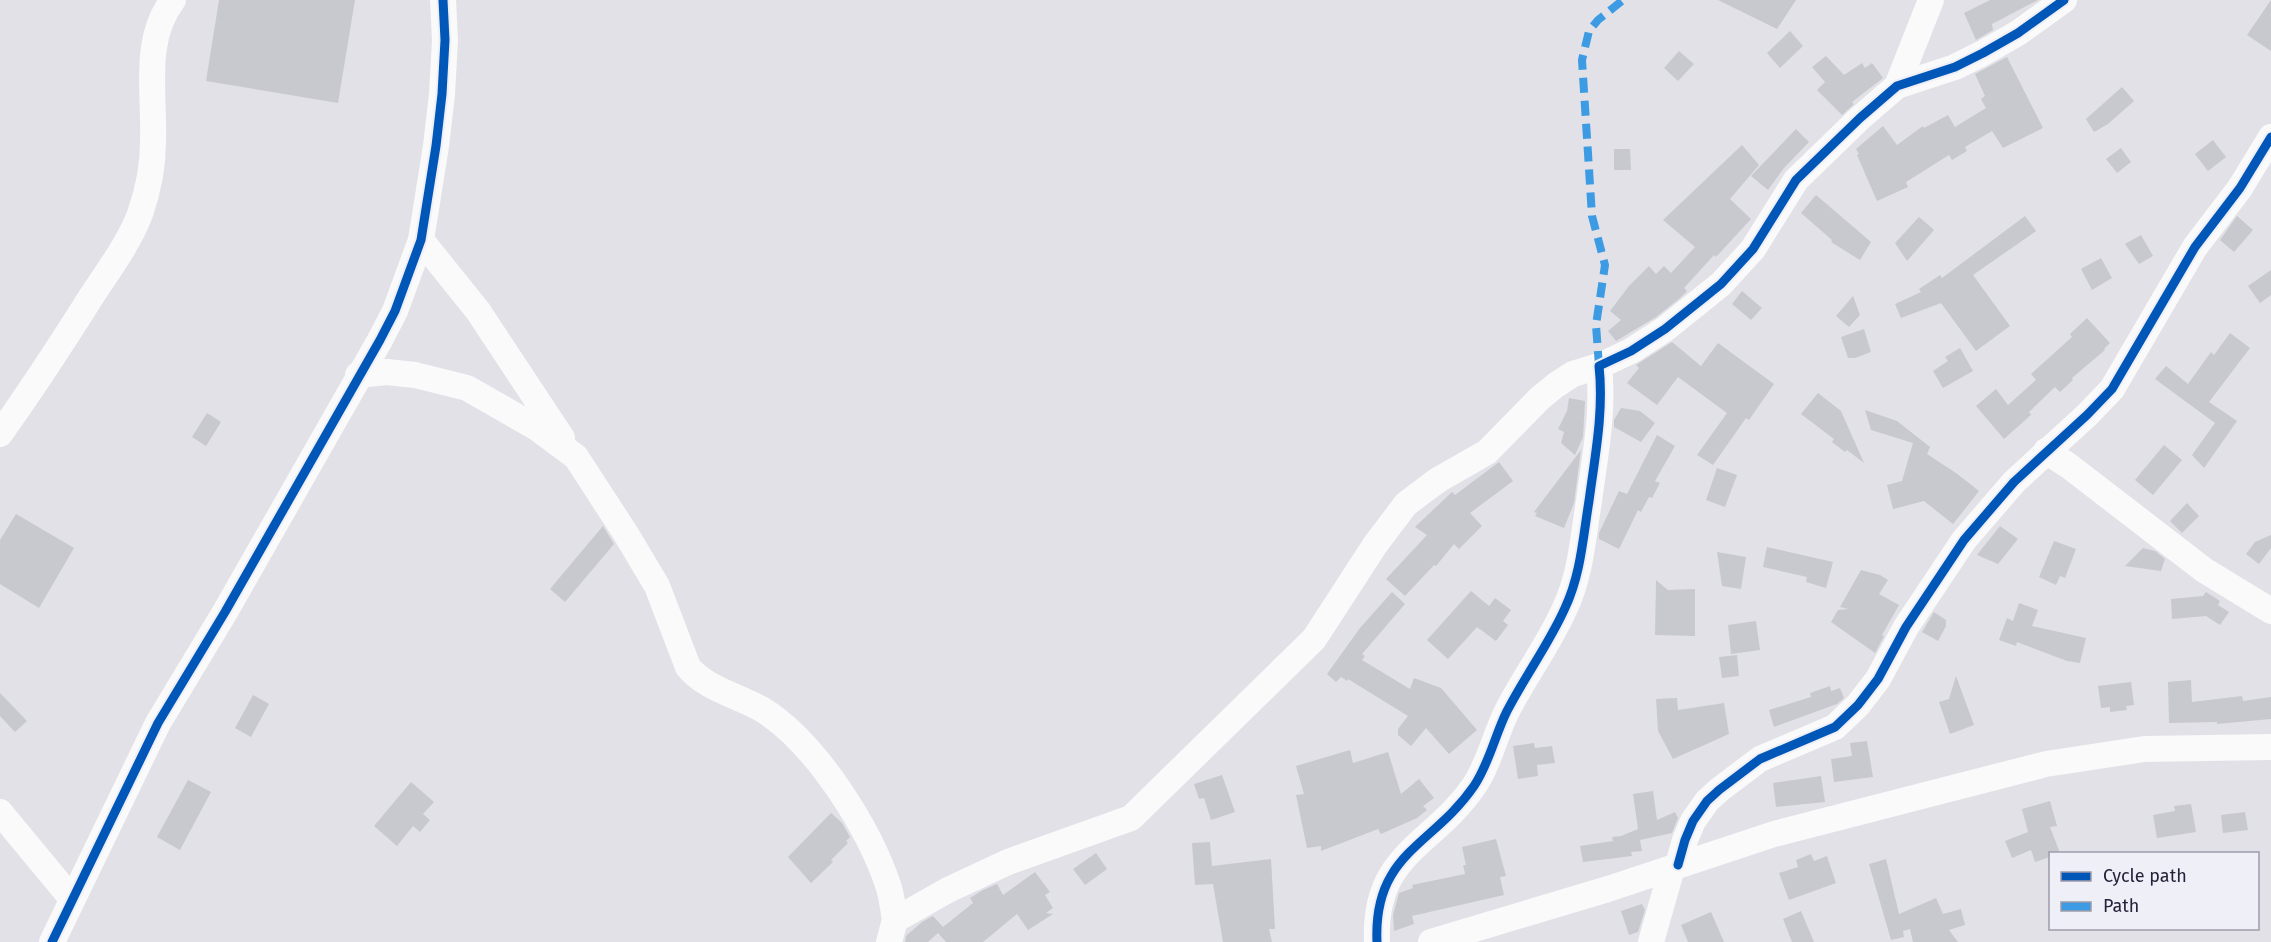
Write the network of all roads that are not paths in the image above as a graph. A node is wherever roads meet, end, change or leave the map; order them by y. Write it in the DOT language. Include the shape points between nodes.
graph roads {
  1 [pos="173,0"];
  2 [pos="443,0"];
  3 [pos="1931,0"];
  4 [pos="2064,0"];
  5 [pos="1897,86"];
  6 [pos="2271,137"];
  7 [pos="421,240"];
  8 [pos="1599,366"];
  9 [pos="358,375"];
  10 [pos="0,434"];
  11 [pos="2046,451"];
  12 [pos="576,458"];
  13 [pos="2271,611"];
  14 [pos="2271,747"];
  15 [pos="0,812"];
  16 [pos="1675,867"];
  17 [pos="72,899"];
  18 [pos="892,931"];
  19 [pos="52,942"];
  20 [pos="1377,942"];
  21 [pos="1431,942"];
  22 [pos="1651,942"];
  1 -- 10 [label="street" via="155,40 151,168 140,215 102,281"];
  2 -- 7 [label="street" via="442,94"];
  3 -- 5 [label="street"];
  4 -- 5 [label="street" via="1983,53"];
  5 -- 8 [label="street" via="1796,180 1753,249 1721,284 1665,329"];
  6 -- 11 [label="street" via="2240,188 2194,247 2112,389"];
  7 -- 9 [label="street" via="394,311"];
  7 -- 12 [label="street" via="478,312"];
  8 -- 18 [label="street" via="1573,374 1556,385 1487,452 1414,495 1375,545 1314,639 1131,819 1008,862 948,890"];
  8 -- 20 [label="street" via="1601,411 1595,459 1582,550 1566,606 1508,710 1476,783 1393,871 1379,910"];
  9 -- 12 [label="street" via="415,375 467,388 537,428"];
  9 -- 17 [label="street" via="158,723"];
  11 -- 13 [label="street" via="2204,570"];
  11 -- 16 [label="street" via="1996,502 1951,557 1878,679 1858,705 1835,727 1760,759 1719,790 1693,821"];
  12 -- 18 [label="street" via="657,586 688,667 710,684 777,720 811,751 833,782 879,863 889,889"];
  14 -- 16 [label="street" via="2145,749 2046,764 1773,834"];
  15 -- 17 [label="street"];
  16 -- 21 [label="street"];
  16 -- 22 [label="street"];
  17 -- 19 [label="street"];
}
